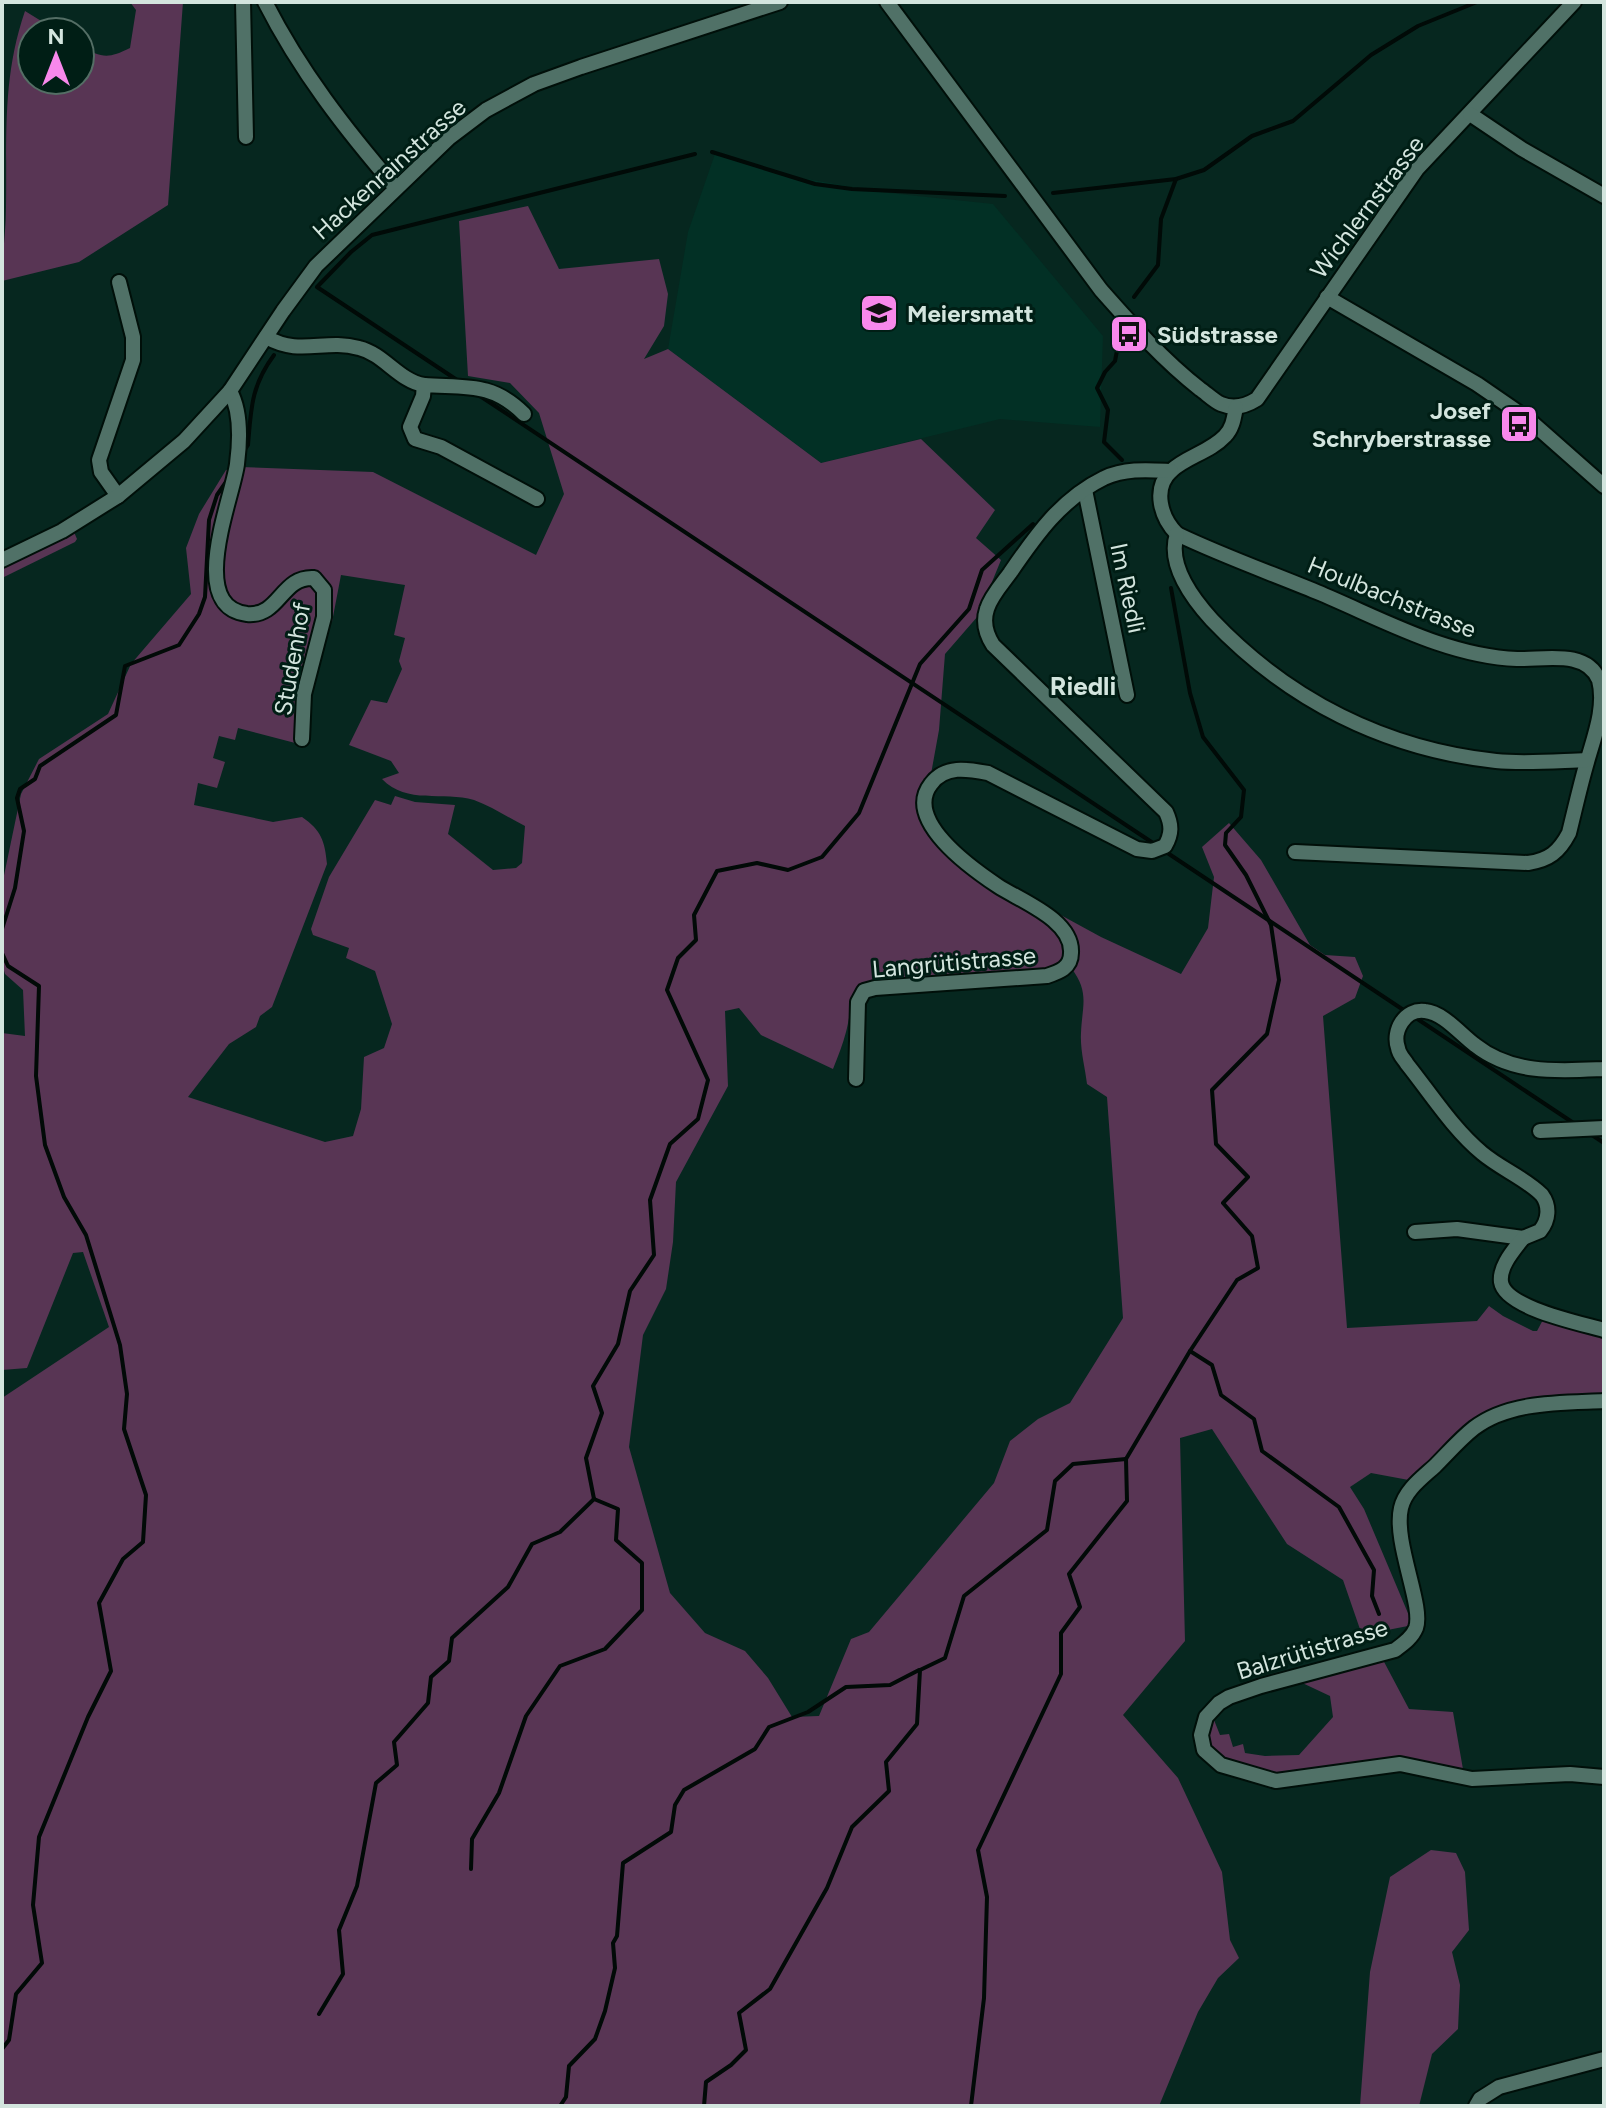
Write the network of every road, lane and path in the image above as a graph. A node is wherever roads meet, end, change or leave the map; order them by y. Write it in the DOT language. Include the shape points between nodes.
graph roads {
  1 [pos="243,2"];
  2 [pos="265,2"];
  3 [pos="780,2"];
  4 [pos="887,2"];
  5 [pos="1574,2"];
  6 [pos="1470,114"];
  7 [pos="246,137"];
  8 [pos="396,188"];
  9 [pos="1604,196"];
  10 [pos="119,282"];
  11 [pos="1327,297"];
  12 [pos="266,337"];
  13 [pos="424,385"];
  14 [pos="230,391"];
  15 [pos="1236,407"];
  16 [pos="524,414"];
  17 [pos="1171,471"];
  18 [pos="1604,486"];
  19 [pos="1085,490"];
  20 [pos="118,496"];
  21 [pos="537,499"];
  22 [pos="1177,534"];
  23 [pos="2,560"];
  24 [pos="1127,695"];
  25 [pos="302,739"];
  26 [pos="1587,760"];
  27 [pos="1295,852"];
  28 [pos="1604,1069"];
  29 [pos="856,1079"];
  30 [pos="1604,1128"];
  31 [pos="1540,1131"];
  32 [pos="1415,1232"];
  33 [pos="1523,1238"];
  34 [pos="1604,1330"];
  35 [pos="1604,1401"];
  36 [pos="1604,1777"];
  37 [pos="1604,2059"];
  38 [pos="1476,2106"];
  1 -- 7 [label="street"];
  2 -- 8 [label="street" via="324,101"];
  3 -- 8 [label="street, Hackenrainstrasse" via="534,84 486,110"];
  4 -- 15 [label="street" via="1101,290 1187,378 1220,404"];
  5 -- 6 [label="street, Wichlernstrasse"];
  6 -- 9 [label="street"];
  6 -- 11 [label="street, Wichlernstrasse" via="1417,169"];
  8 -- 12 [label="street, Hackenrainstrasse" via="316,266"];
  10 -- 20 [label="street" via="133,337 133,360 99,460"];
  11 -- 15 [label="street, Wichlernstrasse" via="1257,399"];
  11 -- 18 [label="street" via="1477,384 1528,419"];
  12 -- 13 [label="street" via="288,347 358,347"];
  12 -- 14 [label="street, Hackenrainstrasse"];
  13 -- 16 [label="street" via="496,392"];
  13 -- 21 [label="street" via="411,421 415,439 441,447"];
  14 -- 20 [label="street, Hackenrainstrasse" via="184,441"];
  14 -- 25 [label="street, Studenhof" via="236,402 237,466 217,547 219,591 237,611 250,614 274,605 303,577 318,580 324,590 324,617 304,694"];
  15 -- 17 [label="street" via="1227,434"];
  17 -- 19 [label="street, Langrütistrasse" via="1127,470"];
  17 -- 22 [label="street" via="1160,501 1167,524"];
  19 -- 24 [label="street, Im Riedli"];
  19 -- 29 [label="street, Langrütistrasse" via="1041,527 994,596 985,626 993,645 1166,812 1171,836 1165,846 1152,851 1137,849 988,773 965,769 939,775 925,797 924,815 932,828 996,884 1060,926 1071,941 1071,958 1061,972 1047,976 864,991 858,1002"];
  20 -- 23 [label="street, Hackenrainstrasse"];
  22 -- 26 [label="street" via="1173,549 1199,606 1273,677 1331,713 1396,741 1450,755 1499,761"];
  22 -- 26 [label="street, Houlbachstrasse" via="1475,655 1580,661 1592,669 1603,693"];
  26 -- 27 [label="street, Houlbachstrasse" via="1569,833 1562,847 1541,861"];
  28 -- 33 [label="street" via="1543,1071 1511,1064 1424,1010 1400,1024 1400,1054 1462,1133 1546,1200 1544,1226"];
  30 -- 31 [label="street"];
  32 -- 33 [label="street" via="1457,1229"];
  33 -- 34 [label="street" via="1502,1273 1507,1295 1519,1304"];
  35 -- 36 [label="street, Balzrütistrasse" via="1505,1412 1475,1428 1410,1489 1401,1508 1417,1627 1408,1640 1395,1650 1229,1697 1206,1717 1201,1735 1213,1761 1276,1781 1400,1764 1472,1779"];
  37 -- 38 [label="street" via="1499,2087"];
}
